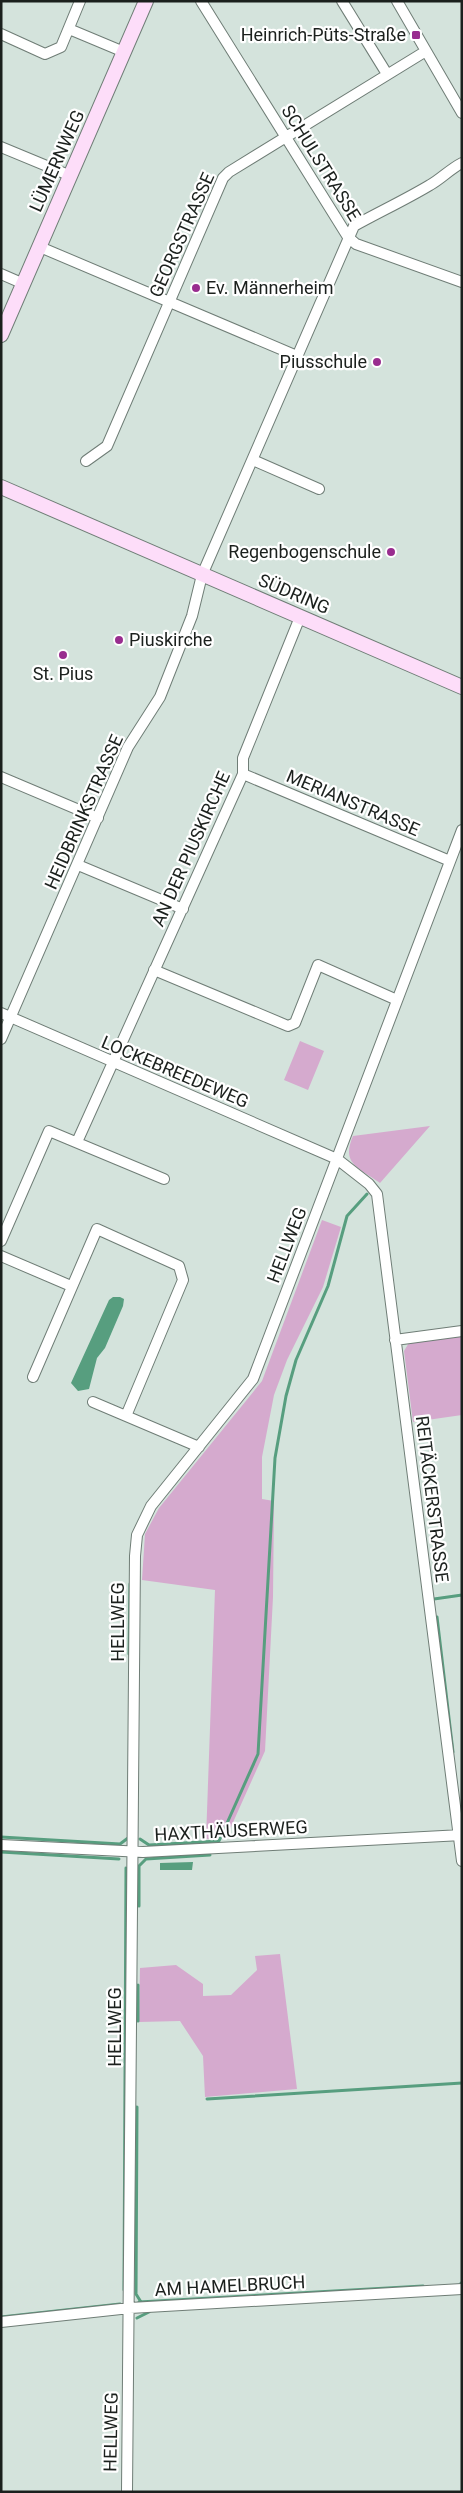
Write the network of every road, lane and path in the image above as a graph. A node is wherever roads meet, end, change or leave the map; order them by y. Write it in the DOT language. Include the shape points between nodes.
graph roads {
  1 [pos="80,1"];
  2 [pos="146,1"];
  3 [pos="201,1"];
  4 [pos="342,1"];
  5 [pos="397,1"];
  6 [pos="69,28"];
  7 [pos="1,34"];
  8 [pos="426,51"];
  9 [pos="124,52"];
  10 [pos="387,74"];
  11 [pos="462,113"];
  12 [pos="286,137"];
  13 [pos="1,147"];
  14 [pos="462,163"];
  15 [pos="71,176"];
  16 [pos="348,237"];
  17 [pos="40,247"];
  18 [pos="1,274"];
  19 [pos="462,282"];
  20 [pos="24,284"];
  21 [pos="170,302"];
  22 [pos="1,335"];
  23 [pos="297,356"];
  24 [pos="253,460"];
  25 [pos="86,461"];
  26 [pos="1,487"];
  27 [pos="319,489"];
  28 [pos="202,575"];
  29 [pos="300,617"];
  30 [pos="462,687"];
  31 [pos="243,774"];
  32 [pos="1,777"];
  33 [pos="98,818"];
  34 [pos="462,830"];
  35 [pos="450,861"];
  36 [pos="78,865"];
  37 [pos="183,909"];
  38 [pos="154,970"];
  39 [pos="397,1000"];
  40 [pos="6,1015"];
  41 [pos="1,1039"];
  42 [pos="112,1063"];
  43 [pos="78,1142"];
  44 [pos="337,1160"];
  45 [pos="164,1179"];
  46 [pos="1,1241"];
  47 [pos="1,1256"];
  48 [pos="71,1286"];
  49 [pos="462,1331"];
  50 [pos="396,1340"];
  51 [pos="33,1377"];
  52 [pos="93,1402"];
  53 [pos="126,1416"];
  54 [pos="199,1447"];
  55 [pos="460,1835"];
  56 [pos="1,1845"];
  57 [pos="134,1853"];
  58 [pos="462,1861"];
  59 [pos="462,2289"];
  60 [pos="130,2308"];
  61 [pos="1,2322"];
  62 [pos="126,2492"];
  1 -- 6 [label="street"];
  2 -- 9 [label="main road, LÜMERNWEG"];
  3 -- 12 [label="street, SCHULSTRASSE"];
  4 -- 10 [label="street"];
  5 -- 8 [label="street"];
  6 -- 7 [label="street" via="61,47 45,54"];
  6 -- 9 [label="street"];
  8 -- 10 [label="street, GEORGSTRASSE"];
  8 -- 11 [label="street"];
  9 -- 15 [label="main road, LÜMERNWEG"];
  10 -- 12 [label="street, GEORGSTRASSE"];
  12 -- 16 [label="street, SCHULSTRASSE"];
  12 -- 21 [label="street, GEORGSTRASSE" via="223,178"];
  13 -- 15 [label="street"];
  14 -- 16 [label="street, HEIDBRINKSTRASSE" via="407,199 393,203 354,226"];
  15 -- 17 [label="main road, LÜMERNWEG"];
  16 -- 19 [label="street, SCHULSTRASSE" via="356,244"];
  16 -- 23 [label="street, HEIDBRINKSTRASSE"];
  17 -- 20 [label="main road, LÜMERNWEG"];
  17 -- 21 [label="street"];
  18 -- 20 [label="street"];
  20 -- 22 [label="main road, LÜMERNWEG"];
  21 -- 23 [label="street"];
  21 -- 25 [label="street, GEORGSTRASSE" via="107,446"];
  23 -- 24 [label="street, HEIDBRINKSTRASSE"];
  24 -- 27 [label="street"];
  24 -- 28 [label="street, HEIDBRINKSTRASSE"];
  26 -- 28 [label="main road, SÜDRING"];
  28 -- 29 [label="main road, SÜDRING"];
  28 -- 33 [label="street, HEIDBRINKSTRASSE" via="192,616 160,697 128,747"];
  29 -- 30 [label="main road, SÜDRING"];
  29 -- 31 [label="street, AN DER PIUSKIRCHE" via="243,758"];
  31 -- 35 [label="street, MERIANSTRASSE"];
  31 -- 37 [label="street, AN DER PIUSKIRCHE"];
  32 -- 33 [label="street"];
  33 -- 36 [label="street, HEIDBRINKSTRASSE"];
  34 -- 35 [label="street, HELLWEG"];
  35 -- 39 [label="street, HELLWEG"];
  36 -- 37 [label="street"];
  36 -- 40 [label="street, HEIDBRINKSTRASSE"];
  37 -- 38 [label="street, AN DER PIUSKIRCHE"];
  38 -- 39 [label="street" via="288,1026 295,1023 318,966"];
  38 -- 42 [label="street, AN DER PIUSKIRCHE"];
  39 -- 44 [label="street, HELLWEG"];
  40 -- 41 [label="street, HEIDBRINKSTRASSE"];
  40 -- 42 [label="street, LOCKEBREEDEWEG"];
  42 -- 43 [label="street, AN DER PIUSKIRCHE"];
  42 -- 44 [label="street, LOCKEBREEDEWEG"];
  43 -- 45 [label="street"];
  43 -- 46 [label="street" via="49,1131"];
  44 -- 50 [label="street, REITÄCKERSTRASSE" via="377,1194"];
  44 -- 54 [label="street, HELLWEG" via="253,1379"];
  47 -- 48 [label="street"];
  48 -- 51 [label="street"];
  48 -- 53 [label="street" via="97,1229 179,1266 184,1280"];
  49 -- 50 [label="street"];
  50 -- 55 [label="street, REITÄCKERSTRASSE"];
  52 -- 53 [label="street"];
  53 -- 54 [label="street"];
  54 -- 57 [label="street, HELLWEG" via="151,1506 137,1536"];
  55 -- 57 [label="street, HAXTHÄUSERWEG"];
  55 -- 58 [label="street, REITÄCKERSTRASSE"];
  56 -- 57 [label="street, HAXTHÄUSERWEG"];
  57 -- 60 [label="street, HELLWEG"];
  59 -- 60 [label="street, AM HAMELBRUCH"];
  60 -- 61 [label="street, AM HAMELBRUCH"];
  60 -- 62 [label="street, HELLWEG"];
}
